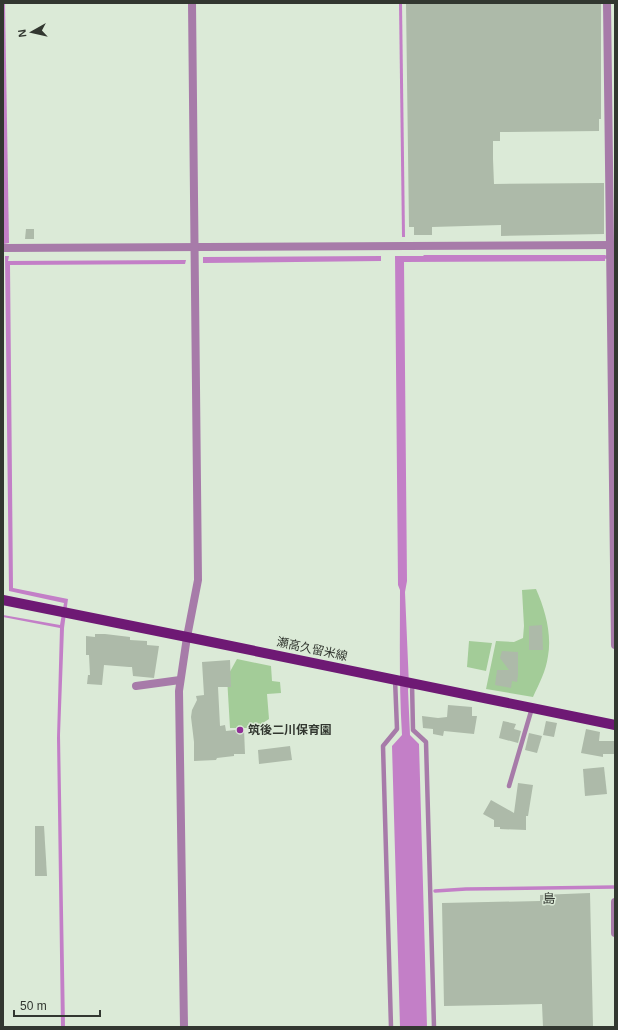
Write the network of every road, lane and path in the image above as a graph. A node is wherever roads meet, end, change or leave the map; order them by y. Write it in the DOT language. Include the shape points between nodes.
graph roads {
  1 [pos="192,3"];
  2 [pos="607,3"];
  3 [pos="613,245"];
  4 [pos="3,248"];
  5 [pos="194,248"];
  6 [pos="3,600"];
  7 [pos="186,637"];
  8 [pos="615,645"];
  9 [pos="395,679"];
  10 [pos="180,680"];
  11 [pos="412,683"];
  12 [pos="136,686"];
  13 [pos="532,708"];
  14 [pos="615,725"];
  15 [pos="509,786"];
  16 [pos="615,902"];
  17 [pos="615,933"];
  18 [pos="184,1027"];
  19 [pos="391,1027"];
  20 [pos="434,1027"];
  1 -- 5 [label="street"];
  2 -- 3 [label="street"];
  3 -- 5 [label="street"];
  3 -- 8 [label="street"];
  4 -- 5 [label="street"];
  5 -- 7 [label="street" via="198,580"];
  6 -- 7 [label="main road, 瀬高久留米線"];
  7 -- 9 [label="main road, 瀬高久留米線"];
  7 -- 10 [label="street"];
  9 -- 11 [label="main road, 瀬高久留米線"];
  9 -- 19 [label="lane" via="397,729 383,746"];
  10 -- 12 [label="street"];
  10 -- 18 [label="street"];
  11 -- 13 [label="main road, 瀬高久留米線"];
  11 -- 20 [label="lane" via="413,730 426,742"];
  13 -- 14 [label="main road, 瀬高久留米線"];
  13 -- 15 [label="lane"];
  16 -- 17 [label="street"];
}
